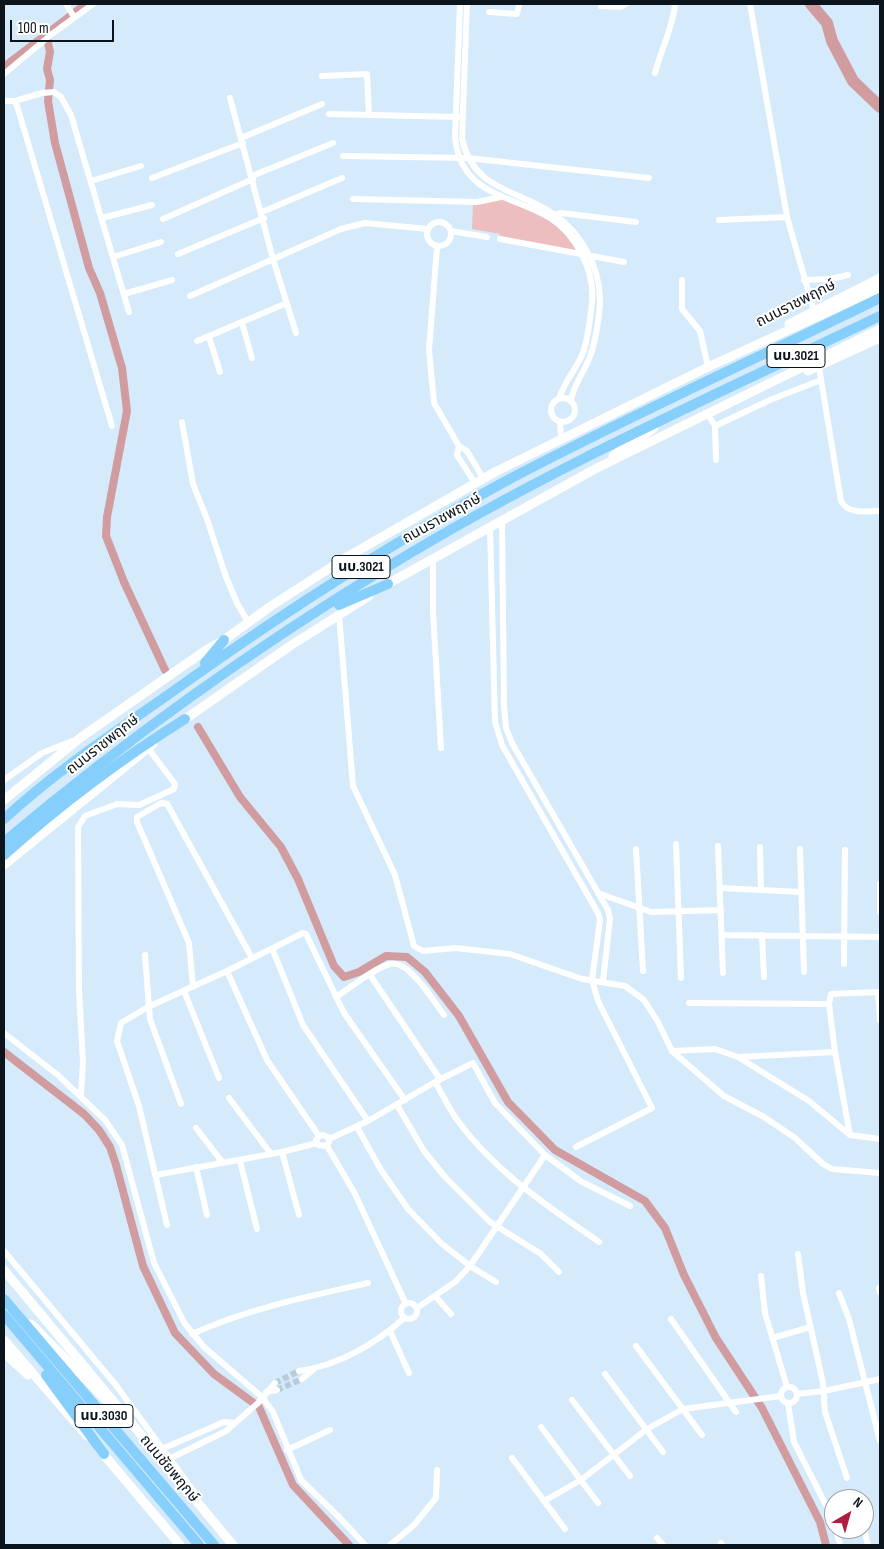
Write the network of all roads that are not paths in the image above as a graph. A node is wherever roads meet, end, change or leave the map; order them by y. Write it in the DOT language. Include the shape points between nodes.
graph roads {
  1 [pos="94,4"];
  2 [pos="460,4"];
  3 [pos="467,4"];
  4 [pos="519,4"];
  5 [pos="626,4"];
  6 [pos="674,4"];
  7 [pos="750,4"];
  8 [pos="67,6"];
  9 [pos="601,6"];
  10 [pos="489,12"];
  11 [pos="73,16"];
  12 [pos="5,71"];
  13 [pos="655,74"];
  14 [pos="322,76"];
  15 [pos="230,98"];
  16 [pos="4,101"];
  17 [pos="15,101"];
  18 [pos="322,104"];
  19 [pos="329,114"];
  20 [pos="369,115"];
  21 [pos="459,117"];
  22 [pos="242,140"];
  23 [pos="334,143"];
  24 [pos="343,156"];
  25 [pos="460,158"];
  26 [pos="468,158"];
  27 [pos="141,166"];
  28 [pos="252,177"];
  29 [pos="152,178"];
  30 [pos="342,178"];
  31 [pos="649,178"];
  32 [pos="91,181"];
  33 [pos="503,194"];
  34 [pos="353,199"];
  35 [pos="152,205"];
  36 [pos="263,215"];
  37 [pos="552,216"];
  38 [pos="787,217"];
  39 [pos="102,218"];
  40 [pos="163,219"];
  41 [pos="720,220"];
  42 [pos="636,222"];
  43 [pos="428,229"];
  44 [pos="451,231"];
  45 [pos="487,237"];
  46 [pos="500,239"];
  47 [pos="162,242"];
  48 [pos="437,246"];
  49 [pos="178,254"];
  50 [pos="582,255"];
  51 [pos="590,256"];
  52 [pos="113,257"];
  53 [pos="273,259"];
  54 [pos="624,262"];
  55 [pos="848,275"];
  56 [pos="880,278"];
  57 [pos="172,280"];
  58 [pos="682,280"];
  59 [pos="804,280"];
  60 [pos="880,288"];
  61 [pos="124,294"];
  62 [pos="190,296"];
  63 [pos="880,298"];
  64 [pos="287,303"];
  65 [pos="814,311"];
  66 [pos="129,312"];
  67 [pos="880,316"];
  68 [pos="242,322"];
  69 [pos="880,329"];
  70 [pos="296,333"];
  71 [pos="209,337"];
  72 [pos="880,338"];
  73 [pos="197,341"];
  74 [pos="252,358"];
  75 [pos="727,358"];
  76 [pos="747,364"];
  77 [pos="708,367"];
  78 [pos="819,367"];
  79 [pos="220,372"];
  80 [pos="688,377"];
  81 [pos="783,378"];
  82 [pos="821,380"];
  83 [pos="559,399"];
  84 [pos="571,400"];
  85 [pos="708,415"];
  86 [pos="668,418"];
  87 [pos="182,422"];
  88 [pos="560,422"];
  89 [pos="112,426"];
  90 [pos="715,426"];
  91 [pos="561,438"];
  92 [pos="716,460"];
  93 [pos="594,469"];
  94 [pos="479,481"];
  95 [pos="880,511"];
  96 [pos="502,521"];
  97 [pos="490,527"];
  98 [pos="433,559"];
  99 [pos="388,584"];
  100 [pos="339,614"];
  101 [pos="313,616"];
  102 [pos="248,622"];
  103 [pos="224,640"];
  104 [pos="191,679"];
  105 [pos="494,704"];
  106 [pos="504,706"];
  107 [pos="185,719"];
  108 [pos="80,738"];
  109 [pos="148,748"];
  110 [pos="441,748"];
  111 [pos="4,780"];
  112 [pos="17,787"];
  113 [pos="4,795"];
  114 [pos="4,800"];
  115 [pos="22,802"];
  116 [pos="4,814"];
  117 [pos="4,819"];
  118 [pos="4,842"];
  119 [pos="676,844"];
  120 [pos="718,846"];
  121 [pos="760,846"];
  122 [pos="636,849"];
  123 [pos="800,849"];
  124 [pos="845,850"];
  125 [pos="4,855"];
  126 [pos="4,865"];
  127 [pos="880,884"];
  128 [pos="720,888"];
  129 [pos="761,890"];
  130 [pos="598,892"];
  131 [pos="801,892"];
  132 [pos="640,908"];
  133 [pos="721,910"];
  134 [pos="678,911"];
  135 [pos="880,912"];
  136 [pos="722,935"];
  137 [pos="762,935"];
  138 [pos="803,935"];
  139 [pos="844,935"];
  140 [pos="880,937"];
  141 [pos="272,948"];
  142 [pos="145,955"];
  143 [pos="252,958"];
  144 [pos="844,964"];
  145 [pos="228,971"];
  146 [pos="643,972"];
  147 [pos="804,972"];
  148 [pos="723,974"];
  149 [pos="370,975"];
  150 [pos="764,977"];
  151 [pos="681,978"];
  152 [pos="592,980"];
  153 [pos="603,981"];
  154 [pos="193,987"];
  155 [pos="184,991"];
  156 [pos="336,997"];
  157 [pos="690,1003"];
  158 [pos="829,1004"];
  159 [pos="148,1007"];
  160 [pos="444,1015"];
  161 [pos="880,1020"];
  162 [pos="4,1033"];
  163 [pos="672,1050"];
  164 [pos="835,1052"];
  165 [pos="738,1057"];
  166 [pos="219,1078"];
  167 [pos="438,1080"];
  168 [pos="81,1096"];
  169 [pos="229,1098"];
  170 [pos="406,1100"];
  171 [pos="181,1104"];
  172 [pos="397,1105"];
  173 [pos="368,1121"];
  174 [pos="357,1127"];
  175 [pos="196,1128"];
  176 [pos="850,1135"];
  177 [pos="318,1139"];
  178 [pos="880,1139"];
  179 [pos="328,1142"];
  180 [pos="576,1147"];
  181 [pos="282,1152"];
  182 [pos="271,1154"];
  183 [pos="545,1155"];
  184 [pos="240,1161"];
  185 [pos="223,1163"];
  186 [pos="196,1167"];
  187 [pos="880,1173"];
  188 [pos="156,1175"];
  189 [pos="523,1189"];
  190 [pos="630,1206"];
  191 [pos="207,1215"];
  192 [pos="299,1215"];
  193 [pos="168,1226"];
  194 [pos="498,1227"];
  195 [pos="257,1229"];
  196 [pos="599,1242"];
  197 [pos="4,1251"];
  198 [pos="798,1254"];
  199 [pos="470,1266"];
  200 [pos="4,1270"];
  201 [pos="559,1272"];
  202 [pos="761,1276"];
  203 [pos="496,1282"];
  204 [pos="368,1283"];
  205 [pos="839,1293"];
  206 [pos="4,1294"];
  207 [pos="436,1296"];
  208 [pos="4,1299"];
  209 [pos="406,1304"];
  210 [pos="417,1308"];
  211 [pos="451,1314"];
  212 [pos="4,1317"];
  213 [pos="404,1318"];
  214 [pos="671,1319"];
  215 [pos="811,1327"];
  216 [pos="390,1331"];
  217 [pos="192,1334"];
  218 [pos="772,1338"];
  219 [pos="4,1340"];
  220 [pos="636,1346"];
  221 [pos="4,1353"];
  222 [pos="314,1369"];
  223 [pos="299,1371"];
  224 [pos="409,1372"];
  225 [pos="605,1374"];
  226 [pos="880,1379"];
  227 [pos="302,1380"];
  228 [pos="38,1382"];
  229 [pos="866,1382"];
  230 [pos="274,1383"];
  231 [pos="786,1387"];
  232 [pos="277,1390"];
  233 [pos="824,1391"];
  234 [pos="797,1394"];
  235 [pos="780,1396"];
  236 [pos="262,1398"];
  237 [pos="572,1400"];
  238 [pos="727,1401"];
  239 [pos="788,1403"];
  240 [pos="683,1409"];
  241 [pos="736,1412"];
  242 [pos="235,1423"];
  243 [pos="133,1427"];
  244 [pos="541,1427"];
  245 [pos="330,1430"];
  246 [pos="647,1430"];
  247 [pos="702,1435"];
  248 [pos="880,1441"];
  249 [pos="162,1449"];
  250 [pos="287,1450"];
  251 [pos="663,1452"];
  252 [pos="104,1454"];
  253 [pos="614,1454"];
  254 [pos="512,1458"];
  255 [pos="169,1459"];
  256 [pos="437,1470"];
  257 [pos="630,1476"];
  258 [pos="847,1478"];
  259 [pos="581,1480"];
  260 [pos="544,1501"];
  261 [pos="824,1501"];
  262 [pos="598,1503"];
  263 [pos="209,1515"];
  264 [pos="564,1529"];
  265 [pos="657,1538"];
  266 [pos="197,1543"];
  267 [pos="180,1545"];
  268 [pos="214,1545"];
  269 [pos="233,1545"];
  270 [pos="365,1545"];
  271 [pos="390,1545"];
  272 [pos="663,1545"];
  1 -- 11 [label="street"];
  2 -- 21 [label="street"];
  3 -- 21 [label="street"];
  4 -- 10 [label="street" via="517,14"];
  5 -- 9 [label="street" via="621,7"];
  6 -- 13 [label="street" via="673,19"];
  7 -- 38 [label="street"];
  8 -- 11 [label="street"];
  11 -- 12 [label="street"];
  14 -- 20 [label="street" via="368,74"];
  15 -- 22 [label="street"];
  16 -- 17 [label="street"];
  17 -- 32 [label="street" via="42,93 54,92 61,97 72,115"];
  17 -- 89 [label="street"];
  18 -- 22 [label="street"];
  19 -- 20 [label="street"];
  20 -- 21 [label="street"];
  21 -- 25 [label="street" via="456,143"];
  21 -- 26 [label="street"];
  22 -- 28 [label="street"];
  22 -- 29 [label="street"];
  23 -- 28 [label="street"];
  24 -- 25 [label="street"];
  25 -- 26 [label="street"];
  25 -- 33 [label="street" via="486,190"];
  26 -- 31 [label="street"];
  26 -- 33 [label="street" via="477,171"];
  27 -- 32 [label="street"];
  28 -- 36 [label="street"];
  28 -- 40 [label="street"];
  30 -- 36 [label="street"];
  32 -- 39 [label="street"];
  33 -- 34 [label="street" via="477,202"];
  33 -- 37 [label="street"];
  35 -- 39 [label="street"];
  36 -- 49 [label="street"];
  36 -- 53 [label="street"];
  37 -- 42 [label="street"];
  37 -- 50 [label="street"];
  37 -- 51 [label="street" via="574,232"];
  38 -- 41 [label="street"];
  38 -- 59 [label="street"];
  39 -- 52 [label="street"];
  43 -- 44 [label="street" via="434,223 442,222"];
  43 -- 48 [label="street" via="429,241"];
  43 -- 53 [label="street" via="365,222"];
  44 -- 45 [label="street"];
  44 -- 48 [label="street" via="450,242"];
  46 -- 50 [label="street"];
  47 -- 52 [label="street"];
  48 -- 94 [label="street" via="429,350 434,403 459,446 457,455"];
  50 -- 51 [label="street"];
  50 -- 83 [label="street" via="590,275 592,303 584,350 563,384"];
  51 -- 54 [label="street"];
  51 -- 84 [label="street" via="598,275 600,300 590,358 575,383"];
  52 -- 61 [label="street"];
  53 -- 62 [label="street"];
  53 -- 64 [label="street"];
  55 -- 59 [label="street"];
  56 -- 65 [label="main road, ถนนราชพฤกษ์"];
  57 -- 61 [label="street"];
  58 -- 77 [label="street" via="682,309 700,331"];
  59 -- 65 [label="street"];
  60 -- 75 [label="main road, ถนนราชพฤกษ์ / นบ.3021"];
  61 -- 66 [label="street"];
  63 -- 76 [label="main road, ถนนราชพฤกษ์ / นบ.3021"];
  64 -- 68 [label="street"];
  64 -- 70 [label="street"];
  65 -- 75 [label="main road, ถนนราชพฤกษ์"];
  67 -- 86 [label="main road, ถนนราชพฤกษ์ / นบ.3021"];
  68 -- 71 [label="street"];
  68 -- 74 [label="street"];
  69 -- 81 [label="main road, ถนนราชพฤกษ์ / นบ.3021"];
  71 -- 73 [label="street"];
  71 -- 79 [label="street"];
  72 -- 78 [label="main road, ถนนราชพฤกษ์"];
  75 -- 77 [label="main road, ถนนราชพฤกษ์ / นบ.3021"];
  76 -- 80 [label="main road"];
  76 -- 104 [label="main road, ถนนราชพฤกษ์ / นบ.3021" via="568,450 455,510 214,660"];
  77 -- 80 [label="main road, ถนนราชพฤกษ์ / นบ.3021"];
  78 -- 81 [label="main road, ถนนราชพฤกษ์"];
  78 -- 82 [label="street"];
  80 -- 91 [label="main road, ถนนราชพฤกษ์ / นบ.3021"];
  81 -- 85 [label="main road, ถนนราชพฤกษ์ / นบ.3021"];
  82 -- 90 [label="street"];
  82 -- 95 [label="street" via="841,501 850,510"];
  83 -- 84 [label="street"];
  83 -- 88 [label="street" via="553,403 551,411"];
  84 -- 88 [label="street" via="575,416 569,422"];
  85 -- 90 [label="street"];
  85 -- 93 [label="main road, ถนนราชพฤกษ์ / นบ.3021"];
  86 -- 93 [label="main road"];
  86 -- 101 [label="main road, ถนนราชพฤกษ์ / นบ.3021" via="461,525 389,566"];
  87 -- 102 [label="street" via="193,484 226,577"];
  88 -- 91 [label="street"];
  90 -- 92 [label="street"];
  91 -- 94 [label="main road, ถนนราชพฤกษ์ / นบ.3021"];
  93 -- 96 [label="main road, ถนนราชพฤกษ์ / นบ.3021"];
  94 -- 102 [label="main road, ถนนราชพฤกษ์ / นบ.3021" via="386,533"];
  96 -- 97 [label="main road, ถนนราชพฤกษ์ / นบ.3021"];
  96 -- 106 [label="street"];
  97 -- 98 [label="main road, ถนนราชพฤกษ์ / นบ.3021"];
  97 -- 105 [label="street"];
  98 -- 99 [label="main road, ถนนราชพฤกษ์ / นบ.3021"];
  98 -- 110 [label="street"];
  99 -- 100 [label="main road, ถนนราชพฤกษ์"];
  99 -- 101 [label="main road, นบ.3021"];
  100 -- 107 [label="main road, ถนนราชพฤกษ์"];
  100 -- 152 [label="street" via="352,786 392,869 414,946 423,951 455,948 510,954"];
  101 -- 118 [label="main road, ถนนราชพฤกษ์ / นบ.3021" via="171,710"];
  102 -- 103 [label="main road, ถนนราชพฤกษ์ / นบ.3021"];
  103 -- 104 [label="main road"];
  103 -- 108 [label="main road, ถนนราชพฤกษ์"];
  104 -- 115 [label="main road, ถนนราชพฤกษ์ / นบ.3021"];
  105 -- 106 [label="street"];
  105 -- 152 [label="street" via="502,745 598,913 600,920"];
  106 -- 130 [label="street" via="506,728 516,750"];
  107 -- 109 [label="main road, ถนนราชพฤกษ์"];
  107 -- 125 [label="main road" via="132,752"];
  108 -- 111 [label="street" via="42,753"];
  108 -- 112 [label="main road, ถนนราชพฤกษ์"];
  109 -- 126 [label="main road, ถนนราชพฤกษ์"];
  109 -- 168 [label="street" via="175,784 174,788 139,805 117,804 85,816 78,827"];
  112 -- 113 [label="main road"];
  112 -- 114 [label="main road"];
  115 -- 116 [label="main road"];
  115 -- 117 [label="main road, ถนนราชพฤกษ์ / นบ.3021"];
  119 -- 134 [label="street"];
  120 -- 128 [label="street"];
  121 -- 129 [label="street"];
  122 -- 132 [label="street"];
  123 -- 131 [label="street"];
  124 -- 139 [label="street"];
  127 -- 135 [label="street"];
  128 -- 129 [label="street"];
  128 -- 133 [label="street"];
  129 -- 131 [label="street"];
  130 -- 132 [label="street"];
  130 -- 153 [label="street" via="610,918"];
  131 -- 138 [label="street"];
  132 -- 134 [label="street" via="650,912"];
  132 -- 146 [label="street"];
  133 -- 134 [label="street"];
  133 -- 136 [label="street"];
  134 -- 151 [label="street"];
  136 -- 137 [label="street"];
  136 -- 148 [label="street"];
  137 -- 138 [label="street"];
  137 -- 150 [label="street"];
  138 -- 139 [label="street"];
  138 -- 147 [label="street"];
  139 -- 140 [label="street"];
  139 -- 144 [label="street"];
  141 -- 143 [label="street"];
  141 -- 156 [label="street" via="306,934"];
  141 -- 173 [label="street" via="303,1025"];
  142 -- 159 [label="street"];
  143 -- 145 [label="street"];
  143 -- 154 [label="street" via="170,809 167,804 161,804 137,817 137,822 189,943"];
  145 -- 154 [label="street"];
  145 -- 177 [label="street" via="267,1060"];
  149 -- 156 [label="street"];
  149 -- 160 [label="street" via="389,964 410,970"];
  149 -- 167 [label="street"];
  152 -- 153 [label="street"];
  152 -- 180 [label="street" via="598,1001 652,1108"];
  153 -- 163 [label="street" via="625,986 644,1000"];
  154 -- 155 [label="street"];
  155 -- 159 [label="street"];
  155 -- 166 [label="street"];
  156 -- 170 [label="street"];
  157 -- 158 [label="street"];
  158 -- 161 [label="street" via="831,994 878,992"];
  158 -- 164 [label="street"];
  159 -- 171 [label="street"];
  159 -- 188 [label="street" via="122,1022 117,1041 133,1087"];
  162 -- 168 [label="street"];
  163 -- 165 [label="street" via="715,1049"];
  163 -- 187 [label="street" via="724,1096 795,1138 823,1164 832,1169"];
  164 -- 165 [label="street"];
  164 -- 176 [label="street"];
  165 -- 176 [label="street" via="809,1101"];
  167 -- 170 [label="street"];
  167 -- 183 [label="street" via="474,1064 495,1103"];
  167 -- 189 [label="street" via="457,1120"];
  168 -- 217 [label="street" via="105,1120 122,1144 154,1263"];
  169 -- 182 [label="street"];
  170 -- 172 [label="street"];
  172 -- 173 [label="street"];
  172 -- 194 [label="street" via="424,1151 445,1177"];
  173 -- 174 [label="street"];
  174 -- 179 [label="street"];
  174 -- 199 [label="street" via="408,1209 441,1243"];
  175 -- 185 [label="street"];
  176 -- 178 [label="street"];
  177 -- 179 [label="street" via="323,1135"];
  177 -- 179 [label="street" via="322,1147"];
  177 -- 181 [label="street"];
  179 -- 209 [label="street"];
  181 -- 182 [label="street"];
  181 -- 192 [label="street"];
  182 -- 184 [label="street"];
  183 -- 189 [label="street"];
  183 -- 190 [label="street" via="582,1182"];
  184 -- 185 [label="street"];
  184 -- 195 [label="street"];
  185 -- 186 [label="street"];
  186 -- 188 [label="street"];
  186 -- 191 [label="street"];
  188 -- 193 [label="street"];
  189 -- 194 [label="street"];
  189 -- 196 [label="street"];
  194 -- 199 [label="street"];
  194 -- 201 [label="street" via="541,1254"];
  197 -- 249 [label="street" via="115,1384"];
  198 -- 215 [label="street"];
  199 -- 203 [label="street"];
  199 -- 207 [label="street"];
  200 -- 243 [label="main road"];
  202 -- 218 [label="street" via="765,1313"];
  204 -- 217 [label="street" via="218,1323"];
  205 -- 229 [label="street"];
  206 -- 243 [label="main road" via="70,1366"];
  207 -- 210 [label="street"];
  207 -- 211 [label="street"];
  208 -- 268 [label="main road, ถนนชัยพฤกษ์ / นบ.3030"];
  209 -- 210 [label="street" via="411,1303"];
  209 -- 213 [label="street" via="401,1310"];
  210 -- 213 [label="street" via="414,1318"];
  212 -- 252 [label="main road"];
  212 -- 266 [label="main road, ถนนชัยพฤกษ์ / นบ.3030"];
  213 -- 216 [label="street"];
  214 -- 238 [label="street"];
  215 -- 218 [label="street"];
  215 -- 233 [label="street"];
  216 -- 222 [label="street"];
  216 -- 224 [label="street"];
  217 -- 236 [label="street"];
  218 -- 231 [label="street"];
  219 -- 228 [label="main road"];
  220 -- 240 [label="street"];
  221 -- 228 [label="main road"];
  222 -- 223 [label="street"];
  222 -- 227 [label="street"];
  225 -- 246 [label="street"];
  226 -- 229 [label="street"];
  228 -- 252 [label="main road"];
  229 -- 233 [label="street"];
  229 -- 248 [label="street"];
  230 -- 236 [label="street"];
  231 -- 234 [label="street" via="794,1389"];
  231 -- 235 [label="street"];
  232 -- 236 [label="street"];
  233 -- 234 [label="street"];
  233 -- 258 [label="street" via="825,1412"];
  234 -- 239 [label="street" via="795,1401"];
  235 -- 238 [label="street"];
  235 -- 239 [label="street"];
  236 -- 242 [label="street"];
  236 -- 250 [label="street" via="273,1412"];
  237 -- 253 [label="street"];
  238 -- 240 [label="street"];
  238 -- 241 [label="street"];
  239 -- 261 [label="street" via="794,1442"];
  240 -- 246 [label="street"];
  240 -- 247 [label="street"];
  242 -- 249 [label="street" via="224,1422"];
  242 -- 255 [label="street" via="226,1431"];
  243 -- 263 [label="main road"];
  244 -- 259 [label="street"];
  245 -- 250 [label="street"];
  246 -- 251 [label="street"];
  246 -- 253 [label="street"];
  249 -- 255 [label="street"];
  250 -- 270 [label="street" via="301,1480"];
  252 -- 267 [label="main road"];
  253 -- 257 [label="street"];
  253 -- 259 [label="street"];
  254 -- 260 [label="street"];
  255 -- 263 [label="street"];
  256 -- 271 [label="street" via="436,1498 414,1525"];
  259 -- 260 [label="street"];
  259 -- 262 [label="street"];
  260 -- 264 [label="street"];
  263 -- 269 [label="main road"];
  265 -- 272 [label="street"];
}
